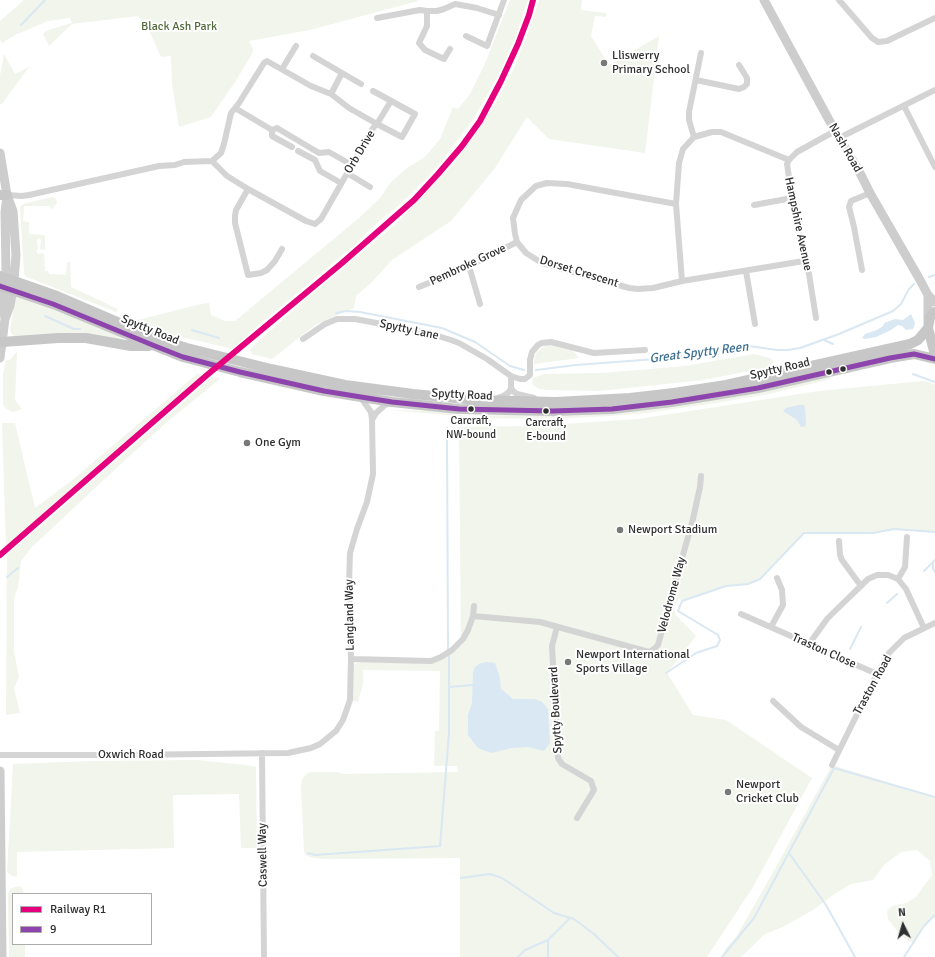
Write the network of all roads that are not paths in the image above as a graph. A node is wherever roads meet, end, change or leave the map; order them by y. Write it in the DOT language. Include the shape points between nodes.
graph roads {
  1 [pos="504,0"];
  2 [pos="764,0"];
  3 [pos="839,0"];
  4 [pos="454,2"];
  5 [pos="427,11"];
  6 [pos="499,15"];
  7 [pos="377,18"];
  8 [pos="935,18"];
  9 [pos="466,36"];
  10 [pos="296,46"];
  11 [pos="450,49"];
  12 [pos="701,53"];
  13 [pos="313,56"];
  14 [pos="739,65"];
  15 [pos="282,69"];
  16 [pos="342,73"];
  17 [pos="696,80"];
  18 [pos="361,84"];
  19 [pos="935,90"];
  20 [pos="373,91"];
  21 [pos="331,94"];
  22 [pos="391,101"];
  23 [pos="904,106"];
  24 [pos="234,108"];
  25 [pos="378,124"];
  26 [pos="272,130"];
  27 [pos="837,135"];
  28 [pos="694,136"];
  29 [pos="0,153"];
  30 [pos="789,160"];
  31 [pos="212,161"];
  32 [pos="1,165"];
  33 [pos="352,165"];
  34 [pos="935,167"];
  35 [pos="347,173"];
  36 [pos="341,183"];
  37 [pos="370,187"];
  38 [pos="248,189"];
  39 [pos="870,193"];
  40 [pos="3,195"];
  41 [pos="792,198"];
  42 [pos="676,204"];
  43 [pos="754,205"];
  44 [pos="517,242"];
  45 [pos="282,249"];
  46 [pos="804,260"];
  47 [pos="468,266"];
  48 [pos="862,270"];
  49 [pos="746,271"];
  50 [pos="682,281"];
  51 [pos="6,283"];
  52 [pos="419,287"];
  53 [pos="928,295"];
  54 [pos="935,302"];
  55 [pos="480,304"];
  56 [pos="935,312"];
  57 [pos="816,318"];
  58 [pos="755,324"];
  59 [pos="928,325"];
  60 [pos="303,339"];
  61 [pos="2,342"];
  62 [pos="155,346"];
  63 [pos="645,350"];
  64 [pos="935,354"];
  65 [pos="0,358"];
  66 [pos="935,359"];
  67 [pos="511,376"];
  68 [pos="511,388"];
  69 [pos="361,398"];
  70 [pos="454,398"];
  71 [pos="392,402"];
  72 [pos="556,402"];
  73 [pos="372,420"];
  74 [pos="701,476"];
  75 [pos="907,537"];
  76 [pos="839,541"];
  77 [pos="778,578"];
  78 [pos="898,579"];
  79 [pos="861,586"];
  80 [pos="474,606"];
  81 [pos="741,614"];
  82 [pos="473,616"];
  83 [pos="935,623"];
  84 [pos="557,627"];
  85 [pos="771,627"];
  86 [pos="924,628"];
  87 [pos="809,644"];
  88 [pos="351,659"];
  89 [pos="877,674"];
  90 [pos="773,701"];
  91 [pos="839,750"];
  92 [pos="262,753"];
  93 [pos="0,755"];
  94 [pos="832,765"];
  95 [pos="0,771"];
  96 [pos="577,818"];
  97 [pos="2,957"];
  98 [pos="264,957"];
  1 -- 6 [label="street"];
  2 -- 27 [label="street, Nash Road"];
  3 -- 8 [label="street" via="878,42 887,41"];
  4 -- 5 [label="street" via="444,9"];
  4 -- 6 [label="street"];
  5 -- 7 [label="street"];
  5 -- 11 [label="street" via="426,26 419,43 425,50 444,59"];
  6 -- 9 [label="street" via="487,46"];
  10 -- 15 [label="street"];
  12 -- 17 [label="street"];
  13 -- 16 [label="street"];
  14 -- 17 [label="street" via="747,84 739,89"];
  15 -- 21 [label="street, Orb Drive"];
  15 -- 24 [label="street, Orb Drive" via="269,61 265,62"];
  16 -- 18 [label="street"];
  16 -- 21 [label="street"];
  17 -- 28 [label="street" via="689,120"];
  19 -- 23 [label="street, Hampshire Avenue"];
  20 -- 22 [label="street"];
  21 -- 25 [label="street, Orb Drive" via="349,108"];
  22 -- 25 [label="street"];
  22 -- 25 [label="street" via="415,114 402,137"];
  23 -- 27 [label="street, Hampshire Avenue"];
  23 -- 34 [label="street"];
  24 -- 26 [label="street"];
  24 -- 31 [label="street, Orb Drive" via="228,120 221,153"];
  25 -- 33 [label="street, Orb Drive" via="373,128"];
  26 -- 33 [label="street" via="276,128 319,153 329,152"];
  26 -- 36 [label="street" via="272,136 316,160 320,171"];
  27 -- 30 [label="street, Hampshire Avenue" via="797,152"];
  27 -- 39 [label="street, Nash Road"];
  28 -- 30 [label="street" via="721,132"];
  28 -- 42 [label="street" via="683,149 679,163"];
  29 -- 32 [label="street"];
  30 -- 41 [label="street, Hampshire Avenue" via="787,164"];
  31 -- 38 [label="street, Orb Drive" via="227,176"];
  31 -- 40 [label="street" via="158,166 29,195"];
  32 -- 40 [label="street"];
  33 -- 35 [label="street, Orb Drive"];
  35 -- 36 [label="street, Orb Drive"];
  35 -- 37 [label="street"];
  36 -- 38 [label="street, Orb Drive" via="321,219 315,224"];
  38 -- 45 [label="street" via="236,210 235,223 248,275 267,270"];
  39 -- 48 [label="street" via="851,202 849,207"];
  39 -- 53 [label="street, Nash Road"];
  40 -- 51 [label="street"];
  41 -- 43 [label="street"];
  41 -- 46 [label="street, Hampshire Avenue"];
  42 -- 44 [label="street" via="567,184 547,183 528,192 516,209 514,227"];
  42 -- 50 [label="street"];
  44 -- 47 [label="street, Pembroke Grove"];
  44 -- 50 [label="street, Dorset Crescent" via="526,253 542,263 629,288 653,288"];
  46 -- 49 [label="street, Dorset Crescent"];
  46 -- 57 [label="street, Hampshire Avenue" via="809,274"];
  47 -- 52 [label="street, Pembroke Grove"];
  47 -- 55 [label="street"];
  49 -- 50 [label="street, Dorset Crescent"];
  49 -- 58 [label="street"];
  51 -- 61 [label="street"];
  51 -- 62 [label="main road, Spytty Road"];
  51 -- 70 [label="main road, Spytty Road" via="57,296 164,341 187,348 345,385"];
  53 -- 54 [label="street, Nash Road"];
  53 -- 59 [label="street, Nash Road"];
  56 -- 59 [label="main road, Spytty Road" via="930,317"];
  59 -- 64 [label="main road"];
  59 -- 72 [label="main road, Spytty Road" via="918,340 910,344 726,385 630,398"];
  60 -- 67 [label="street, Spytty Lane" via="337,319 355,319 424,332 455,342 487,359"];
  61 -- 62 [label="main road" via="86,338 131,346"];
  61 -- 65 [label="street"];
  62 -- 69 [label="main road, Spytty Road" via="183,357 240,372"];
  63 -- 67 [label="street" via="594,353 546,342 538,345 532,352 528,378"];
  66 -- 71 [label="main road, Spytty Road" via="919,355 905,356 717,396 612,409 486,410"];
  67 -- 68 [label="street"];
  68 -- 70 [label="street" via="501,397"];
  68 -- 72 [label="street" via="521,395"];
  69 -- 71 [label="main road, Spytty Road"];
  69 -- 73 [label="street, Langland Way" via="371,412"];
  70 -- 72 [label="main road, Spytty Road"];
  71 -- 73 [label="street" via="376,413"];
  73 -- 88 [label="street, Langland Way" via="371,488 350,553"];
  74 -- 84 [label="street, Velodrome Way" via="658,645 649,652"];
  75 -- 78 [label="street" via="905,567"];
  76 -- 79 [label="street" via="842,560"];
  77 -- 85 [label="street" via="783,605"];
  78 -- 79 [label="street" via="888,575 877,575"];
  78 -- 86 [label="street" via="906,589"];
  79 -- 87 [label="street" via="827,619"];
  80 -- 82 [label="street"];
  81 -- 85 [label="street, Traston Close"];
  82 -- 84 [label="street, Velodrome Way" via="540,622"];
  82 -- 88 [label="street" via="463,639 452,650 436,659"];
  83 -- 86 [label="street, Traston Road"];
  84 -- 96 [label="street, Spytty Boulevard" via="552,646 558,758 562,764 591,781 594,790"];
  85 -- 87 [label="street, Traston Close"];
  86 -- 89 [label="street, Traston Road" via="912,633 897,645"];
  87 -- 89 [label="street, Traston Close"];
  88 -- 92 [label="street, Langland Way" via="350,700 336,731 320,744 310,748 288,753"];
  89 -- 91 [label="street, Traston Road"];
  90 -- 91 [label="street" via="801,727"];
  91 -- 94 [label="street, Traston Road"];
  92 -- 93 [label="street, Oxwich Road"];
  92 -- 98 [label="street, Caswell Way"];
  95 -- 97 [label="street"];
}
